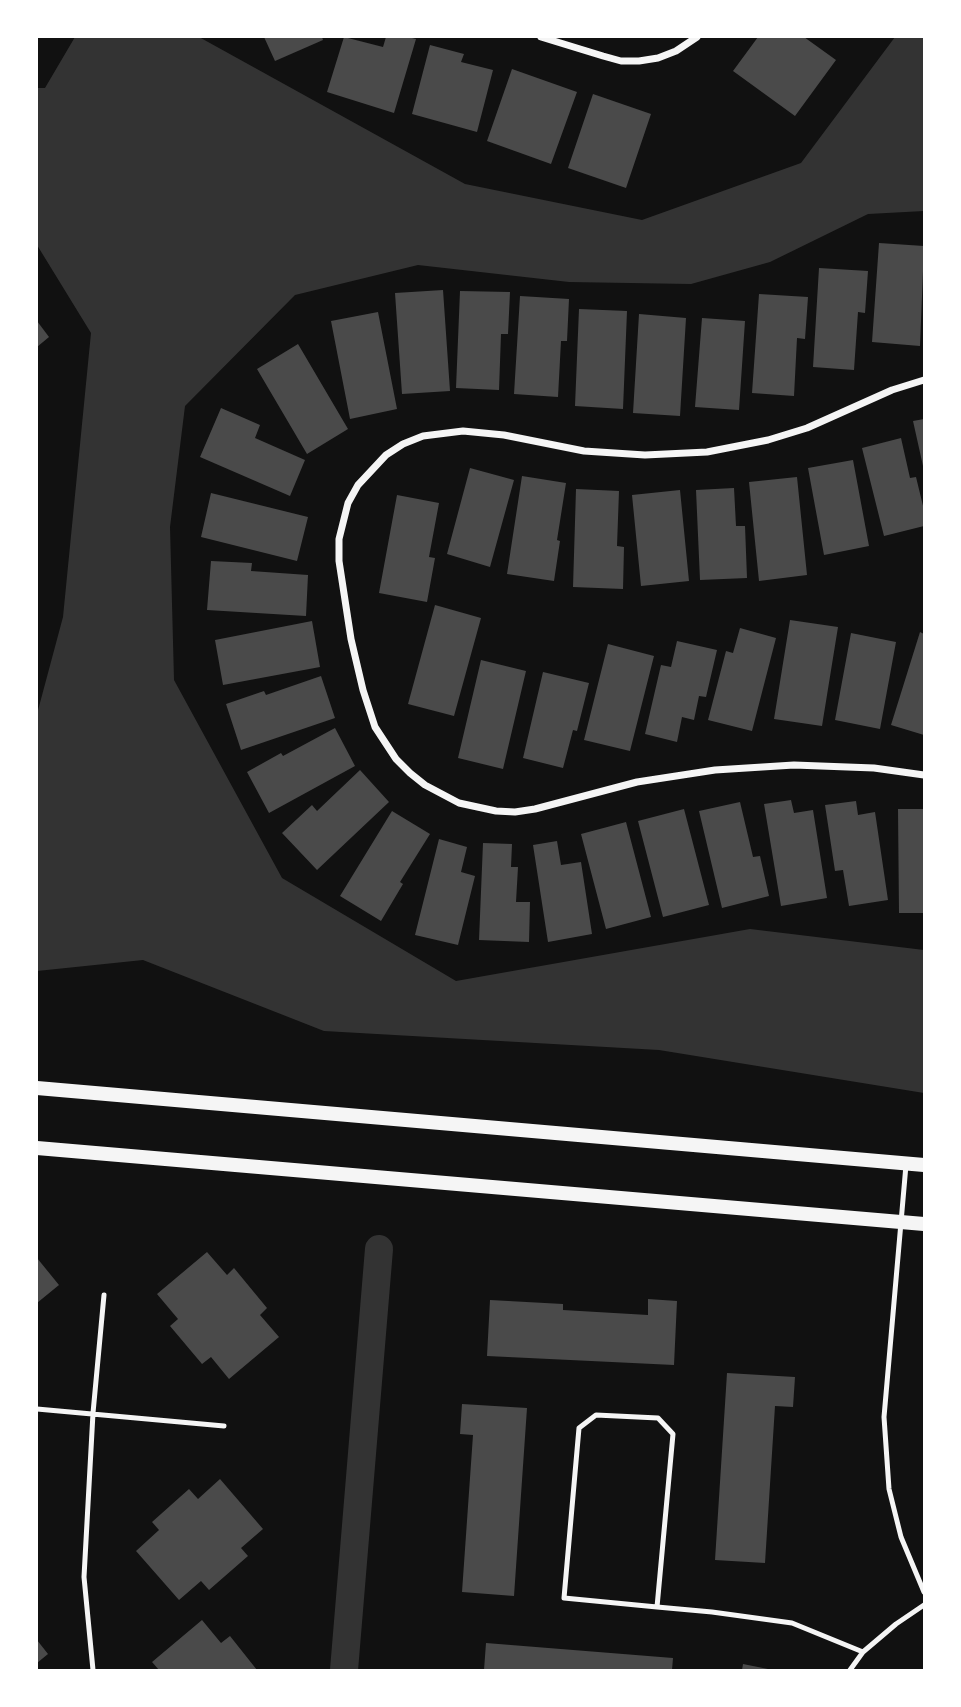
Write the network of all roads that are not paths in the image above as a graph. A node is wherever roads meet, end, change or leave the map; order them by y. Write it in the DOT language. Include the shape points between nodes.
graph roads {
  1 [pos="541,37"];
  2 [pos="697,37"];
  3 [pos="924,380"];
  4 [pos="924,775"];
  5 [pos="37,1088"];
  6 [pos="37,1148"];
  7 [pos="906,1163"];
  8 [pos="924,1165"];
  9 [pos="902,1222"];
  10 [pos="924,1224"];
  11 [pos="104,1295"];
  12 [pos="37,1409"];
  13 [pos="93,1413"];
  14 [pos="224,1426"];
  15 [pos="924,1592"];
  16 [pos="924,1605"];
  17 [pos="657,1607"];
  18 [pos="863,1652"];
  19 [pos="93,1670"];
  20 [pos="850,1670"];
  1 -- 2 [label="street" via="621,61 658,58"];
  3 -- 4 [label="street" via="807,428 707,452 645,455 584,451 463,431 423,436 386,455 358,485 339,539 351,639 375,727 410,773 459,803 515,812 636,782 794,765"];
  5 -- 7 [label="main road"];
  6 -- 9 [label="main road"];
  7 -- 8 [label="main road"];
  7 -- 9 [label="lane"];
  9 -- 10 [label="main road"];
  9 -- 15 [label="lane" via="884,1417 886,1466 901,1537"];
  11 -- 13 [label="lane"];
  12 -- 13 [label="lane"];
  13 -- 14 [label="lane"];
  13 -- 19 [label="lane" via="84,1577"];
  16 -- 18 [label="lane"];
  17 -- 17 [label="lane" via="564,1598 579,1428 596,1415 658,1418 674,1434"];
  17 -- 18 [label="lane" via="792,1623"];
  18 -- 20 [label="lane"];
}
